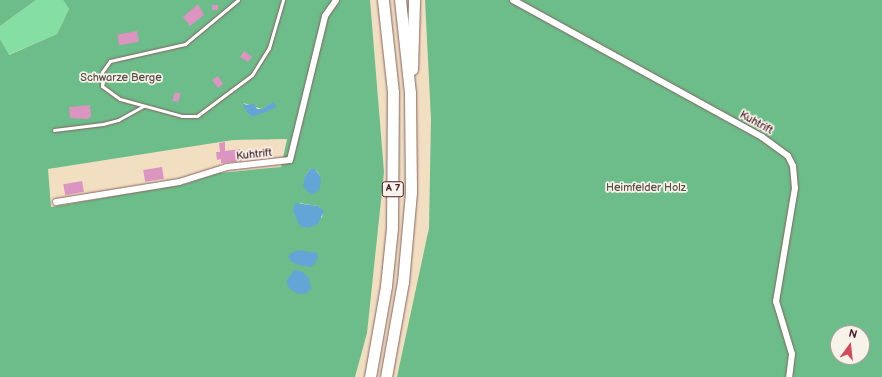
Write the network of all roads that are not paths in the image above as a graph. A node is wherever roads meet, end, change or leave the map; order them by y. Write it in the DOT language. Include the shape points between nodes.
graph roads {
  1 [pos="238,0"];
  2 [pos="283,0"];
  3 [pos="336,0"];
  4 [pos="383,0"];
  5 [pos="400,0"];
  6 [pos="414,0"];
  7 [pos="513,0"];
  8 [pos="410,93"];
  9 [pos="144,106"];
  10 [pos="54,130"];
  11 [pos="56,202"];
  12 [pos="370,377"];
  13 [pos="386,377"];
  14 [pos="789,377"];
  1 -- 9 [label="lane" via="185,44 166,50 114,58 105,65 100,79 106,91 120,99"];
  2 -- 9 [label="lane" via="269,48 244,82 197,116 182,116"];
  3 -- 11 [label="street, Kuhtrift" via="325,16 290,160 227,168 179,182"];
  4 -- 12 [label="highway, A 7" via="393,92 392,228 380,330"];
  5 -- 8 [label="highway, A 7"];
  6 -- 8 [label="highway" via="415,43"];
  7 -- 14 [label="street, Kuhtrift" via="762,137 788,156 795,176 795,192 779,272 776,301 792,354"];
  8 -- 13 [label="highway, A 7" via="412,154 408,232 396,326"];
  9 -- 10 [label="lane" via="118,120"];
}
